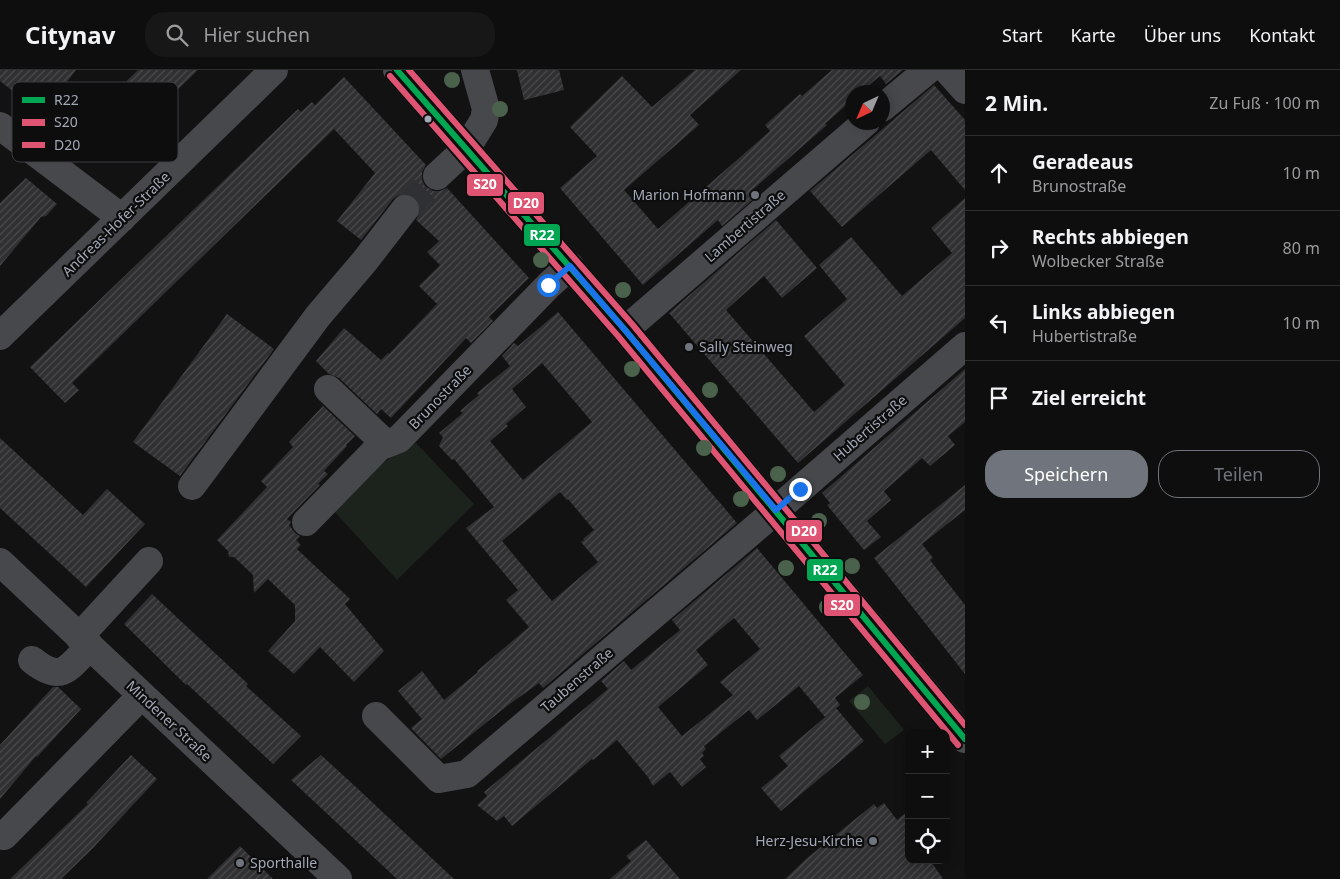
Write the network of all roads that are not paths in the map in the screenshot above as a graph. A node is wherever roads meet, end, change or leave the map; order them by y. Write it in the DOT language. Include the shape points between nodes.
graph roads {
  1 [pos="274,70"];
  2 [pos="396,70"];
  3 [pos="475,70"];
  4 [pos="928,70"];
  5 [pos="947,70"];
  6 [pos="965,90"];
  7 [pos="890,101"];
  8 [pos="0,126"];
  9 [pos="857,130"];
  10 [pos="12,135"];
  11 [pos="466,148"];
  12 [pos="48,162"];
  13 [pos="436,176"];
  14 [pos="405,209"];
  15 [pos="122,218"];
  16 [pos="570,266"];
  17 [pos="625,330"];
  18 [pos="0,336"];
  19 [pos="965,346"];
  20 [pos="328,389"];
  21 [pos="386,444"];
  22 [pos="192,486"];
  23 [pos="776,510"];
  24 [pos="306,522"];
  25 [pos="149,561"];
  26 [pos="0,562"];
  27 [pos="84,641"];
  28 [pos="32,660"];
  29 [pos="142,695"];
  30 [pos="376,716"];
  31 [pos="965,739"];
  32 [pos="4,836"];
  33 [pos="338,879"];
  1 -- 15 [label="street, Andreas-Hofer-Straße"];
  2 -- 11 [label="main road"];
  3 -- 11 [label="street" via="486,109 484,120"];
  4 -- 7 [label="street"];
  5 -- 6 [label="street"];
  8 -- 10 [label="street"];
  9 -- 17 [label="street, Lambertistraße"];
  11 -- 13 [label="street"];
  11 -- 16 [label="main road"];
  12 -- 15 [label="street"];
  14 -- 22 [label="street" via="318,316"];
  15 -- 18 [label="street, Andreas-Hofer-Straße"];
  16 -- 17 [label="main road"];
  16 -- 21 [label="street, Brunostraße" via="400,439"];
  17 -- 23 [label="main road"];
  19 -- 23 [label="street, Hubertistraße"];
  20 -- 21 [label="street"];
  21 -- 24 [label="street, Brunostraße" via="379,447"];
  23 -- 30 [label="street, Taubenstraße" via="467,774 439,779"];
  23 -- 31 [label="main road"];
  25 -- 27 [label="street"];
  26 -- 27 [label="street, Mindener Straße"];
  27 -- 28 [label="street" via="66,670 60,673 42,668"];
  27 -- 29 [label="street, Mindener Straße"];
  29 -- 32 [label="street"];
  29 -- 33 [label="street, Mindener Straße"];
}
